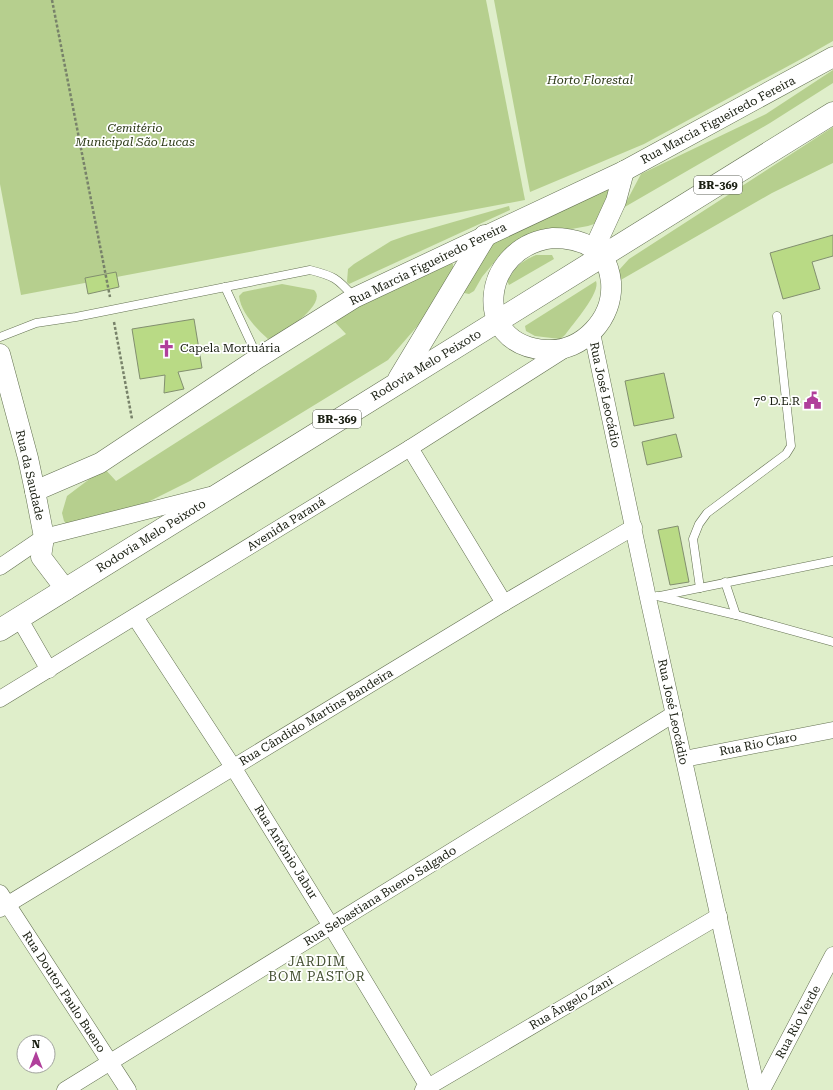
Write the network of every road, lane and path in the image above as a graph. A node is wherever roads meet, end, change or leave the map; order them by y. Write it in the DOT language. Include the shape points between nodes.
graph roads {
  1 [pos="52,0"];
  2 [pos="833,57"];
  3 [pos="833,113"];
  4 [pos="624,172"];
  5 [pos="485,236"];
  6 [pos="598,253"];
  7 [pos="225,287"];
  8 [pos="354,298"];
  9 [pos="112,310"];
  10 [pos="777,316"];
  11 [pos="497,322"];
  12 [pos="592,333"];
  13 [pos="0,336"];
  14 [pos="570,346"];
  15 [pos="0,354"];
  16 [pos="258,358"];
  17 [pos="397,382"];
  18 [pos="136,439"];
  19 [pos="410,448"];
  20 [pos="35,491"];
  21 [pos="221,492"];
  22 [pos="634,527"];
  23 [pos="44,537"];
  24 [pos="833,561"];
  25 [pos="0,566"];
  26 [pos="725,582"];
  27 [pos="700,588"];
  28 [pos="66,590"];
  29 [pos="504,603"];
  30 [pos="736,615"];
  31 [pos="134,617"];
  32 [pos="19,618"];
  33 [pos="0,630"];
  34 [pos="833,642"];
  35 [pos="49,670"];
  36 [pos="0,699"];
  37 [pos="674,714"];
  38 [pos="833,730"];
  39 [pos="684,759"];
  40 [pos="233,767"];
  41 [pos="2,903"];
  42 [pos="719,916"];
  43 [pos="331,926"];
  44 [pos="833,955"];
  45 [pos="110,1062"];
  46 [pos="427,1089"];
  47 [pos="65,1090"];
  48 [pos="128,1090"];
  49 [pos="757,1090"];
  50 [pos="762,1090"];
  1 -- 9 [label="path"];
  2 -- 4 [label="street, Rua Marcia Figueiredo Fereira"];
  3 -- 6 [label="main road, Rodovia Melo Peixoto / BR-369"];
  4 -- 5 [label="street, Rua Marcia Figueiredo Fereira"];
  4 -- 6 [label="street"];
  5 -- 8 [label="street, Rua Marcia Figueiredo Fereira"];
  5 -- 17 [label="main road, BR-369"];
  6 -- 11 [label="main road, Rodovia Melo Peixoto / BR-369"];
  6 -- 11 [label="street" via="574,240 553,238 532,242 518,250 501,270 497,280 493,301"];
  6 -- 12 [label="street" via="608,267 611,277 610,299 603,318"];
  7 -- 8 [label="lane" via="310,270 329,275 340,282"];
  7 -- 9 [label="lane"];
  7 -- 16 [label="lane"];
  8 -- 16 [label="street, Rua Marcia Figueiredo Fereira"];
  9 -- 13 [label="lane" via="36,323"];
  9 -- 18 [label="path"];
  10 -- 27 [label="lane" via="790,446 786,454 707,513 699,524 693,540"];
  11 -- 14 [label="street" via="508,334 529,346 545,350"];
  11 -- 17 [label="main road, Rodovia Melo Peixoto / BR-369"];
  12 -- 14 [label="street"];
  12 -- 22 [label="street, Rua José Leocádio"];
  14 -- 19 [label="street, Avenida Paraná"];
  15 -- 20 [label="street, Rua da Saudade"];
  16 -- 18 [label="street, Rua Marcia Figueiredo Fereira"];
  17 -- 21 [label="main road, Rodovia Melo Peixoto / BR-369"];
  18 -- 20 [label="street, Rua Marcia Figueiredo Fereira" via="100,464"];
  19 -- 29 [label="street"];
  19 -- 31 [label="street, Avenida Paraná"];
  20 -- 23 [label="street, Rua da Saudade"];
  21 -- 23 [label="street"];
  21 -- 28 [label="main road, Rodovia Melo Peixoto / BR-369"];
  22 -- 29 [label="street, Rua Cândido Martins Bandeira"];
  22 -- 37 [label="street, Rua José Leocádio"];
  23 -- 25 [label="street"];
  23 -- 28 [label="street, Rua da Saudade" via="41,557"];
  24 -- 26 [label="lane"];
  26 -- 27 [label="lane"];
  26 -- 30 [label="lane"];
  27 -- 30 [label="lane" via="657,596"];
  28 -- 32 [label="main road, Rodovia Melo Peixoto / BR-369"];
  29 -- 40 [label="street, Rua Cândido Martins Bandeira"];
  30 -- 34 [label="lane"];
  31 -- 35 [label="street, Avenida Paraná"];
  31 -- 40 [label="street, Rua Antônio Jabur"];
  32 -- 33 [label="main road, Rodovia Melo Peixoto / BR-369"];
  32 -- 35 [label="street"];
  35 -- 36 [label="street, Avenida Paraná"];
  37 -- 39 [label="street, Rua José Leocádio"];
  37 -- 43 [label="street, Rua Sebastiana Bueno Salgado"];
  38 -- 39 [label="street, Rua Rio Claro"];
  39 -- 42 [label="street, Rua José Leocádio"];
  40 -- 41 [label="street, Rua Cândido Martins Bandeira"];
  40 -- 43 [label="street, Rua Antônio Jabur"];
  41 -- 45 [label="street, Rua Doutor Paulo Bueno"];
  42 -- 46 [label="street, Rua Ângelo Zani"];
  42 -- 49 [label="street, Rua José Leocádio"];
  43 -- 45 [label="street, Rua Sebastiana Bueno Salgado"];
  43 -- 46 [label="street, Rua Antônio Jabur"];
  44 -- 50 [label="street, Rua Rio Verde"];
  45 -- 47 [label="street, Rua Sebastiana Bueno Salgado"];
  45 -- 48 [label="street, Rua Doutor Paulo Bueno"];
}
